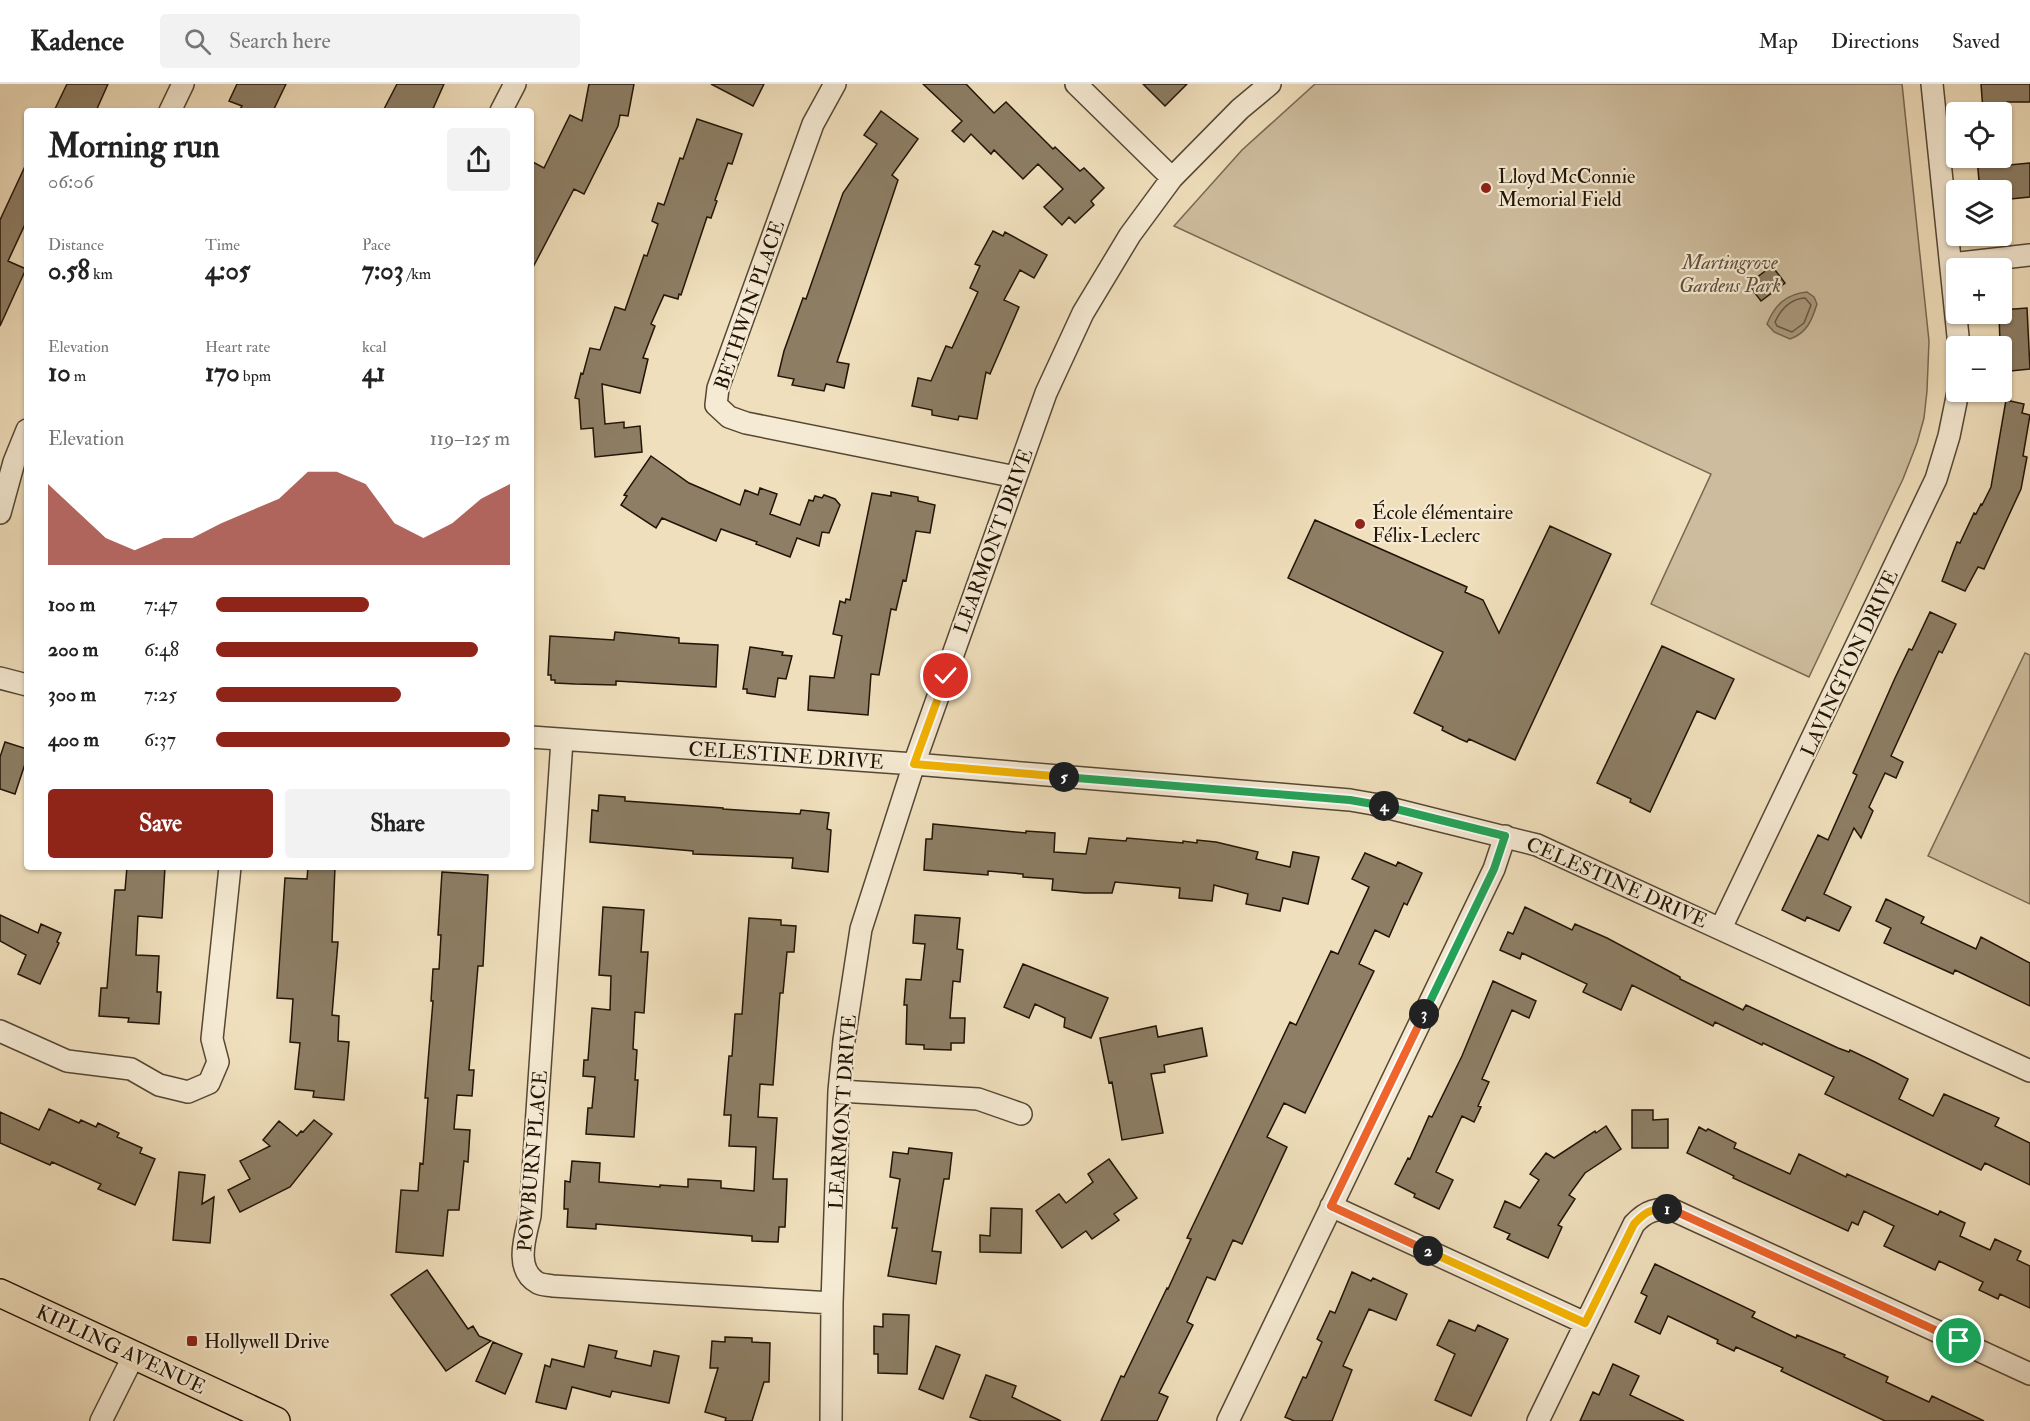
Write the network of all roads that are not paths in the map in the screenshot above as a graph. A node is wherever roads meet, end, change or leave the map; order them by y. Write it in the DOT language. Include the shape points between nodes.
graph roads {
  1 [pos="183,84"];
  2 [pos="515,84"];
  3 [pos="835,84"];
  4 [pos="1076,84"];
  5 [pos="1270,84"];
  6 [pos="1932,84"];
  7 [pos="171,108"];
  8 [pos="503,108"];
  9 [pos="1173,178"];
  10 [pos="2030,255"];
  11 [pos="1950,258"];
  12 [pos="2004,258"];
  13 [pos="1956,402"];
  14 [pos="24,437"];
  15 [pos="1016,477"];
  16 [pos="0,513"];
  17 [pos="0,678"];
  18 [pos="24,684"];
  19 [pos="534,737"];
  20 [pos="562,740"];
  21 [pos="914,764"];
  22 [pos="1505,836"];
  23 [pos="230,870"];
  24 [pos="1721,928"];
  25 [pos="0,1031"];
  26 [pos="2030,1071"];
  27 [pos="839,1090"];
  28 [pos="1021,1114"];
  29 [pos="1331,1206"];
  30 [pos="0,1293"];
  31 [pos="832,1303"];
  32 [pos="1585,1323"];
  33 [pos="134,1355"];
  34 [pos="2030,1374"];
  35 [pos="835,1420"];
  36 [pos="101,1421"];
  37 [pos="276,1421"];
  38 [pos="1228,1421"];
  39 [pos="1538,1421"];
  1 -- 7 [label="street"];
  2 -- 8 [label="street"];
  3 -- 15 [label="street, BETHWIN PLACE" via="813,124 718,388 716,405 729,417 746,423"];
  4 -- 9 [label="street"];
  5 -- 9 [label="street, LEARMONT DRIVE"];
  6 -- 11 [label="street"];
  9 -- 15 [label="street, LEARMONT DRIVE" via="1130,235 1083,313 1046,393"];
  10 -- 12 [label="street"];
  13 -- 24 [label="street, LAVINGTON DRIVE" via="1935,479"];
  14 -- 16 [label="street"];
  15 -- 21 [label="street, LEARMONT DRIVE"];
  17 -- 18 [label="street"];
  19 -- 20 [label="street, CELESTINE DRIVE"];
  20 -- 21 [label="street, CELESTINE DRIVE"];
  20 -- 31 [label="street, POWBURN PLACE" via="530,1216 522,1247 525,1271 538,1283 552,1286"];
  21 -- 22 [label="street, CELESTINE DRIVE" via="1350,800"];
  21 -- 27 [label="street, LEARMONT DRIVE" via="861,929"];
  22 -- 24 [label="street, CELESTINE DRIVE" via="1566,857"];
  22 -- 29 [label="street" via="1494,869"];
  23 -- 25 [label="street" via="212,1039 218,1062 209,1083 188,1092 159,1084 131,1069 66,1061"];
  24 -- 26 [label="street, CELESTINE DRIVE"];
  27 -- 28 [label="street" via="978,1099"];
  27 -- 31 [label="street, LEARMONT DRIVE"];
  29 -- 32 [label="street"];
  29 -- 38 [label="street"];
  30 -- 33 [label="main road, KIPLING AVENUE"];
  31 -- 35 [label="street, LEARMONT DRIVE"];
  32 -- 34 [label="street" via="1634,1224 1643,1214 1663,1208"];
  32 -- 39 [label="street"];
  33 -- 36 [label="street"];
  33 -- 37 [label="main road, KIPLING AVENUE"];
}
